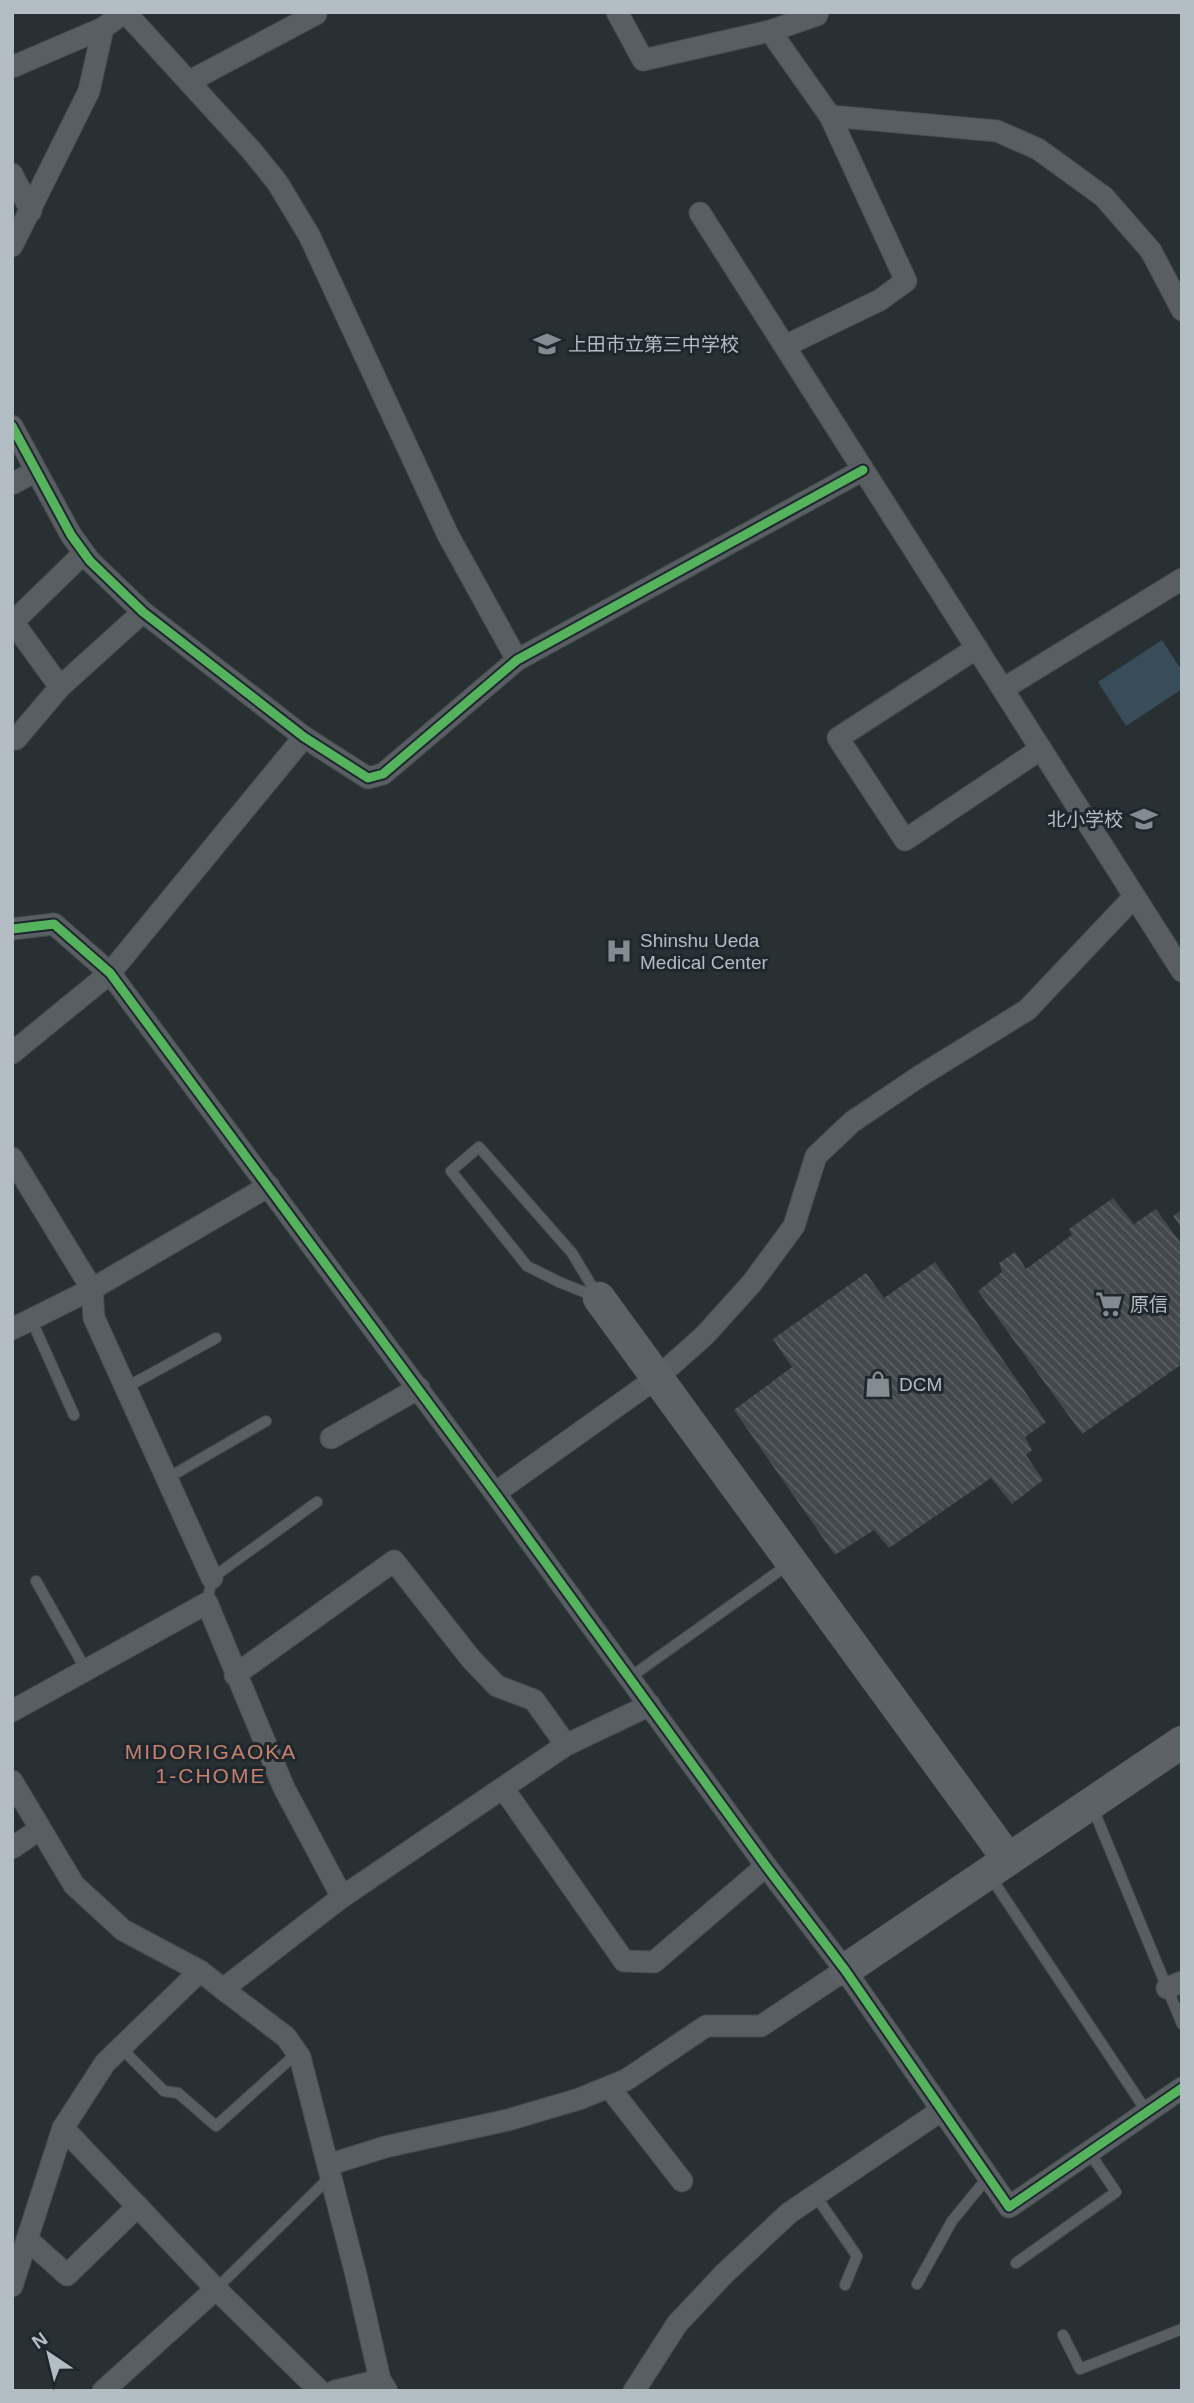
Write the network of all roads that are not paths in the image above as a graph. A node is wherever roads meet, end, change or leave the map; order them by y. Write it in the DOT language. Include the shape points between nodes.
graph roads {
  1 [pos="316,12"];
  2 [pos="617,12"];
  3 [pos="818,12"];
  4 [pos="103,28"];
  5 [pos="770,31"];
  6 [pos="12,67"];
  7 [pos="190,81"];
  8 [pos="830,116"];
  9 [pos="12,174"];
  10 [pos="31,211"];
  11 [pos="701,213"];
  12 [pos="12,246"];
  13 [pos="1182,310"];
  14 [pos="785,346"];
  15 [pos="12,426"];
  16 [pos="863,470"];
  17 [pos="36,471"];
  18 [pos="12,484"];
  19 [pos="84,553"];
  20 [pos="1182,579"];
  21 [pos="143,612"];
  22 [pos="977,648"];
  23 [pos="517,660"];
  24 [pos="60,687"];
  25 [pos="1003,689"];
  26 [pos="304,737"];
  27 [pos="16,739"];
  28 [pos="1041,749"];
  29 [pos="1133,897"];
  30 [pos="12,929"];
  31 [pos="1182,971"];
  32 [pos="110,973"];
  33 [pos="12,1053"];
  34 [pos="12,1158"];
  35 [pos="269,1185"];
  36 [pos="92,1289"];
  37 [pos="599,1298"];
  38 [pos="22,1324"];
  39 [pos="216,1338"];
  40 [pos="658,1377"];
  41 [pos="125,1388"];
  42 [pos="419,1388"];
  43 [pos="74,1415"];
  44 [pos="266,1421"];
  45 [pos="331,1438"];
  46 [pos="166,1479"];
  47 [pos="495,1493"];
  48 [pos="317,1502"];
  49 [pos="792,1562"];
  50 [pos="212,1578"];
  51 [pos="36,1581"];
  52 [pos="207,1603"];
  53 [pos="86,1670"];
  54 [pos="236,1675"];
  55 [pos="629,1678"];
  56 [pos="650,1705"];
  57 [pos="12,1711"];
  58 [pos="1182,1742"];
  59 [pos="566,1745"];
  60 [pos="12,1781"];
  61 [pos="503,1788"];
  62 [pos="1091,1803"];
  63 [pos="40,1829"];
  64 [pos="12,1847"];
  65 [pos="766,1866"];
  66 [pos="998,1866"];
  67 [pos="342,1897"];
  68 [pos="845,1970"];
  69 [pos="200,1971"];
  70 [pos="1175,1985"];
  71 [pos="223,1989"];
  72 [pos="1182,2024"];
  73 [pos="120,2047"];
  74 [pos="297,2053"];
  75 [pos="610,2087"];
  76 [pos="1182,2088"];
  77 [pos="942,2110"];
  78 [pos="1147,2112"];
  79 [pos="64,2128"];
  80 [pos="1088,2152"];
  81 [pos="329,2171"];
  82 [pos="988,2176"];
  83 [pos="682,2181"];
  84 [pos="815,2195"];
  85 [pos="138,2206"];
  86 [pos="27,2239"];
  87 [pos="1016,2263"];
  88 [pos="917,2284"];
  89 [pos="845,2285"];
  90 [pos="12,2286"];
  91 [pos="216,2289"];
  92 [pos="1182,2329"];
  93 [pos="1063,2335"];
  94 [pos="384,2385"];
  95 [pos="103,2391"];
  96 [pos="320,2391"];
  97 [pos="335,2391"];
  98 [pos="634,2391"];
  1 -- 7 [label="street"];
  2 -- 5 [label="street" via="643,60"];
  3 -- 5 [label="street"];
  4 -- 6 [label="street"];
  4 -- 7 [label="street" via="125,12"];
  4 -- 10 [label="street" via="89,91"];
  5 -- 8 [label="street"];
  7 -- 23 [label="street" via="276,182 309,235 448,535"];
  8 -- 13 [label="street" via="997,131 1038,149 1104,197 1151,251"];
  8 -- 14 [label="street" via="906,281 880,300"];
  9 -- 10 [label="street"];
  10 -- 12 [label="street"];
  11 -- 14 [label="street"];
  14 -- 16 [label="street"];
  15 -- 17 [label="street"];
  16 -- 22 [label="street"];
  16 -- 23 [label="street"];
  17 -- 18 [label="street"];
  17 -- 19 [label="street"];
  19 -- 21 [label="street"];
  19 -- 24 [label="street" via="13,622"];
  20 -- 25 [label="street"];
  21 -- 24 [label="street"];
  21 -- 26 [label="street"];
  22 -- 25 [label="street"];
  22 -- 28 [label="street" via="838,738 905,841"];
  23 -- 26 [label="street" via="383,774 368,778"];
  24 -- 27 [label="street"];
  25 -- 28 [label="street"];
  26 -- 32 [label="street"];
  28 -- 29 [label="street"];
  29 -- 31 [label="street"];
  29 -- 40 [label="street" via="1027,1010 852,1122 816,1156 794,1226 752,1283 705,1335"];
  30 -- 32 [label="street" via="54,924"];
  32 -- 33 [label="street"];
  32 -- 35 [label="street"];
  34 -- 36 [label="street"];
  35 -- 36 [label="street"];
  35 -- 42 [label="street"];
  36 -- 38 [label="street"];
  36 -- 41 [label="street" via="94,1318"];
  37 -- 37 [label="lane" via="527,1266 451,1171 480,1147 572,1253"];
  37 -- 40 [label="street"];
  38 -- 43 [label="lane"];
  39 -- 41 [label="lane"];
  40 -- 47 [label="street"];
  40 -- 49 [label="street"];
  41 -- 46 [label="street"];
  42 -- 45 [label="street"];
  42 -- 47 [label="street"];
  44 -- 46 [label="lane"];
  46 -- 50 [label="street"];
  47 -- 55 [label="street"];
  48 -- 50 [label="lane"];
  49 -- 55 [label="lane"];
  49 -- 66 [label="street"];
  50 -- 52 [label="lane"];
  51 -- 53 [label="lane"];
  52 -- 53 [label="street"];
  52 -- 54 [label="street"];
  53 -- 57 [label="street"];
  54 -- 59 [label="street" via="394,1561 496,1686 534,1700"];
  54 -- 67 [label="street" via="284,1788"];
  55 -- 56 [label="street"];
  56 -- 59 [label="street"];
  56 -- 65 [label="street"];
  58 -- 62 [label="street"];
  59 -- 61 [label="street"];
  60 -- 63 [label="street"];
  61 -- 65 [label="street" via="624,1961 654,1962"];
  61 -- 67 [label="street"];
  62 -- 66 [label="street"];
  62 -- 70 [label="lane"];
  63 -- 64 [label="street"];
  63 -- 69 [label="street" via="74,1885 123,1930"];
  65 -- 68 [label="street"];
  66 -- 68 [label="street"];
  66 -- 78 [label="lane"];
  67 -- 71 [label="street"];
  68 -- 75 [label="street" via="761,2026 706,2026"];
  68 -- 77 [label="street"];
  69 -- 71 [label="street"];
  69 -- 73 [label="street"];
  70 -- 72 [label="lane"];
  71 -- 74 [label="street" via="286,2038"];
  73 -- 74 [label="lane" via="164,2091 178,2093 216,2126"];
  73 -- 79 [label="street"];
  74 -- 81 [label="street"];
  75 -- 81 [label="street" via="508,2120 385,2147"];
  75 -- 83 [label="street"];
  76 -- 78 [label="street"];
  77 -- 82 [label="street"];
  77 -- 84 [label="street"];
  78 -- 80 [label="street"];
  79 -- 85 [label="street"];
  79 -- 86 [label="street"];
  80 -- 82 [label="street" via="1009,2207"];
  80 -- 87 [label="lane" via="1116,2192"];
  81 -- 91 [label="lane"];
  81 -- 94 [label="street"];
  82 -- 88 [label="lane" via="952,2221"];
  84 -- 89 [label="lane" via="856,2256"];
  84 -- 98 [label="street" via="789,2213 677,2324"];
  85 -- 86 [label="street" via="67,2275"];
  85 -- 91 [label="street"];
  86 -- 90 [label="street"];
  91 -- 95 [label="street"];
  91 -- 96 [label="street"];
  92 -- 93 [label="lane" via="1080,2370"];
  94 -- 97 [label="street"];
}
